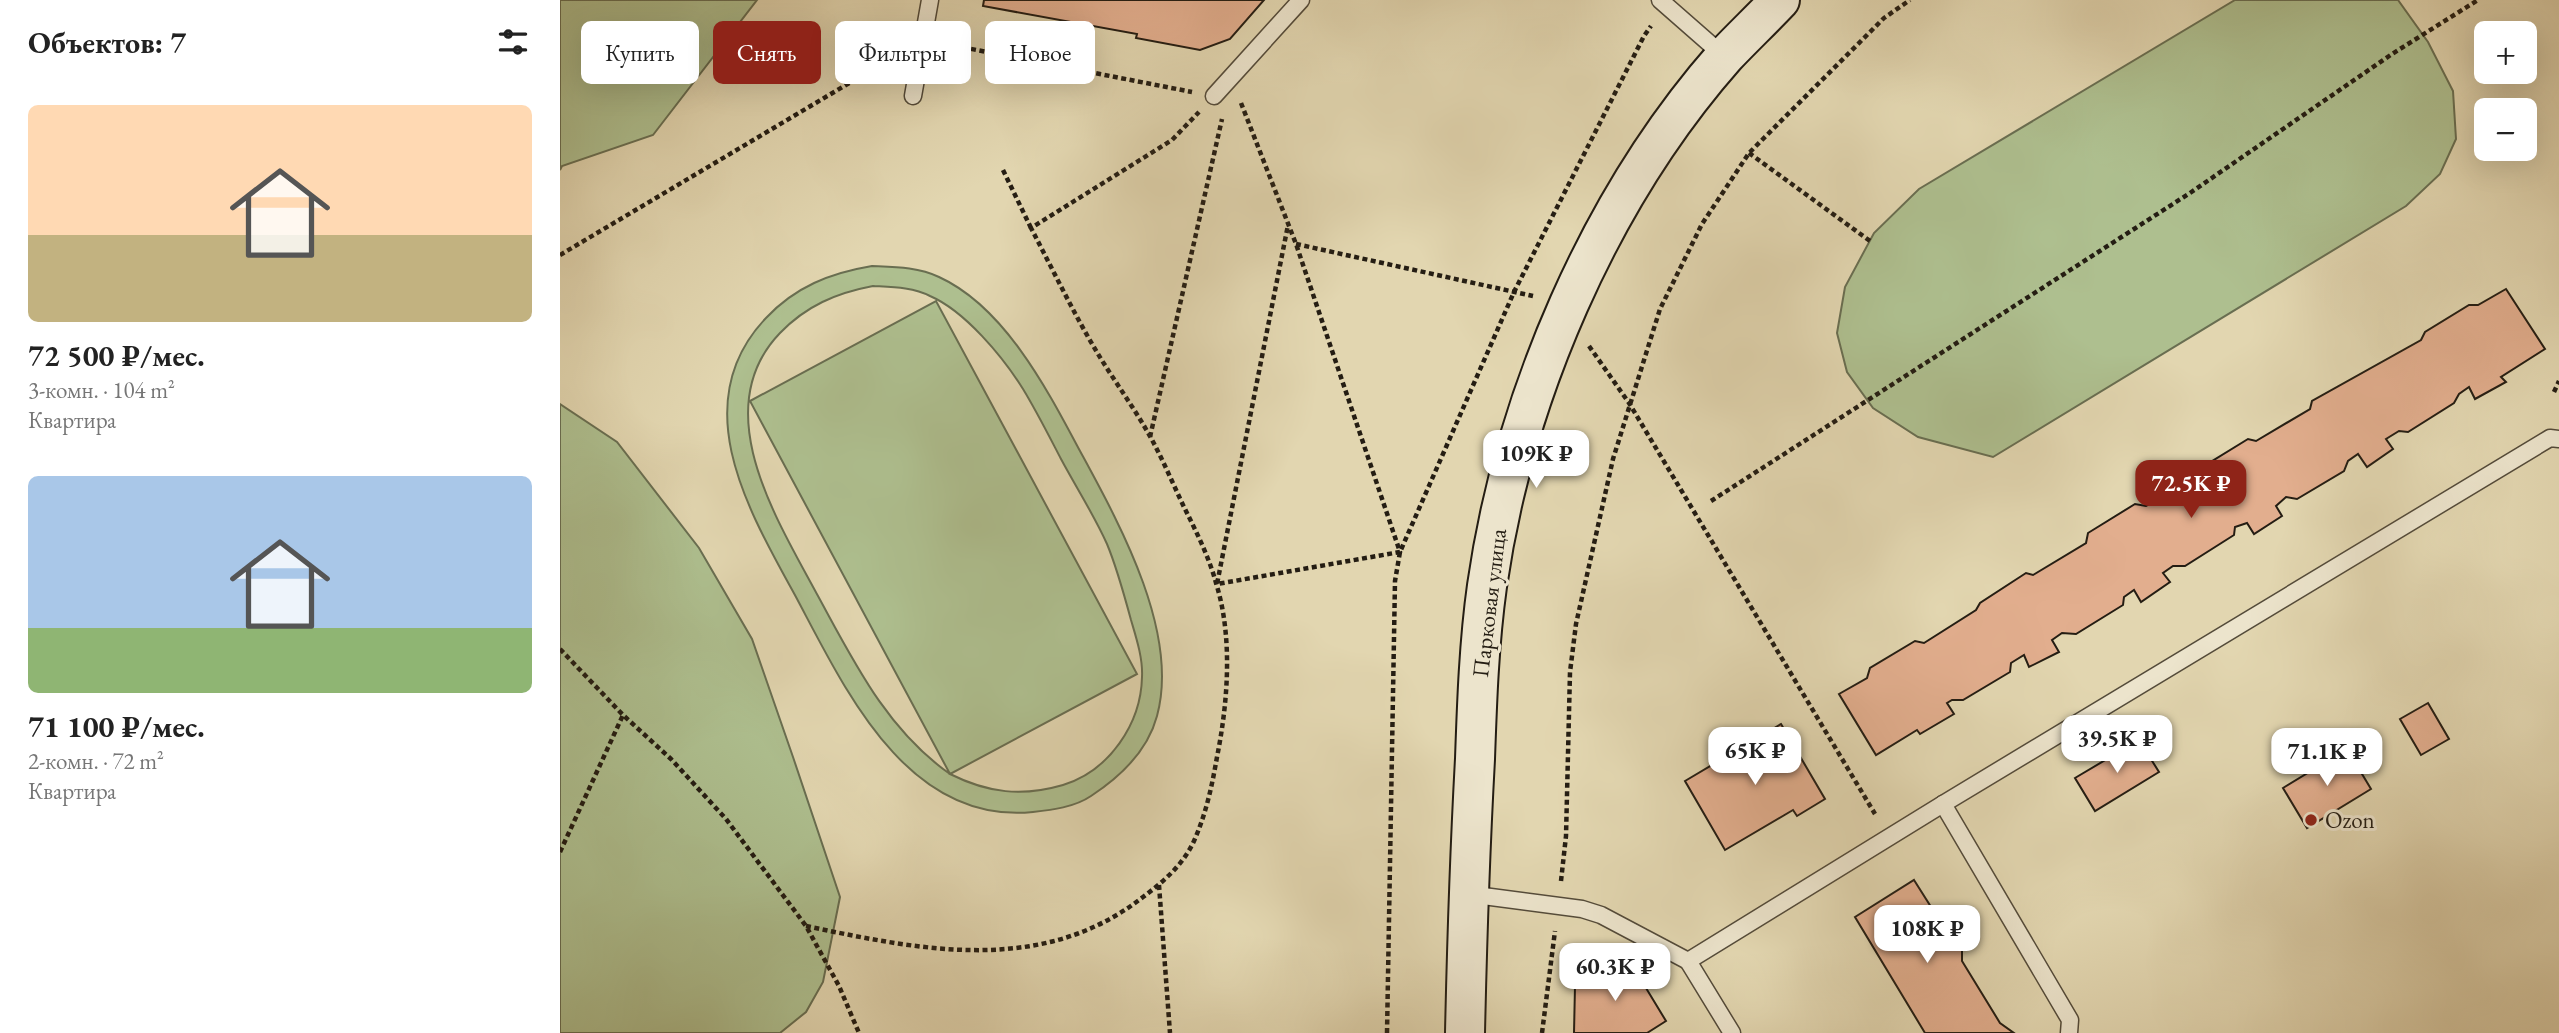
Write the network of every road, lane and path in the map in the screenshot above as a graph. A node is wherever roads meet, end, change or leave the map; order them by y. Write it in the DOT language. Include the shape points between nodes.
graph roads {
  1 [pos="930,0"];
  2 [pos="1301,0"];
  3 [pos="1660,0"];
  4 [pos="1780,0"];
  5 [pos="1910,0"];
  6 [pos="2478,0"];
  7 [pos="926,21"];
  8 [pos="971,49"];
  9 [pos="1725,57"];
  10 [pos="1231,76"];
  11 [pos="848,84"];
  12 [pos="915,84"];
  13 [pos="913,96"];
  14 [pos="1214,96"];
  15 [pos="1749,153"];
  16 [pos="1003,170"];
  17 [pos="1288,225"];
  18 [pos="1031,228"];
  19 [pos="1870,242"];
  20 [pos="1296,244"];
  21 [pos="560,255"];
  22 [pos="1562,320"];
  23 [pos="2559,381"];
  24 [pos="2554,392"];
  25 [pos="1629,403"];
  26 [pos="1150,437"];
  27 [pos="2559,439"];
  28 [pos="1711,501"];
  29 [pos="1217,584"];
  30 [pos="560,649"];
  31 [pos="623,715"];
  32 [pos="1943,804"];
  33 [pos="1875,814"];
  34 [pos="560,852"];
  35 [pos="1159,885"];
  36 [pos="1468,894"];
  37 [pos="1558,905"];
  38 [pos="806,926"];
  39 [pos="1688,961"];
  40 [pos="859,1033"];
  41 [pos="1170,1033"];
  42 [pos="1465,1033"];
  43 [pos="1542,1033"];
  44 [pos="1732,1033"];
  45 [pos="2069,1033"];
  1 -- 7 [label="lane"];
  2 -- 10 [label="lane"];
  3 -- 9 [label="lane"];
  4 -- 9 [label="street, Парковая улица"];
  5 -- 15 [label="path" via="1884,18"];
  6 -- 28 [label="path" via="2190,193"];
  8 -- 14 [label="path"];
  9 -- 22 [label="street, Парковая улица" via="1634,182"];
  10 -- 14 [label="lane"];
  10 -- 17 [label="path"];
  10 -- 26 [label="path"];
  11 -- 21 [label="path"];
  12 -- 13 [label="lane"];
  14 -- 18 [label="path" via="1172,140"];
  15 -- 19 [label="path"];
  15 -- 25 [label="path" via="1702,224 1660,309"];
  16 -- 18 [label="path"];
  17 -- 20 [label="path"];
  17 -- 29 [label="path"];
  18 -- 26 [label="path" via="1097,352"];
  20 -- 22 [label="path" via="1538,298"];
  20 -- 29 [label="path" via="1400,552"];
  22 -- 25 [label="path" via="1594,350"];
  22 -- 36 [label="street, Парковая улица" via="1512,461 1487,586"];
  23 -- 24 [label="path"];
  25 -- 33 [label="path"];
  25 -- 37 [label="path" via="1576,624 1570,672 1566,835"];
  26 -- 29 [label="path"];
  27 -- 32 [label="lane" via="2550,438"];
  29 -- 35 [label="path" via="1226,640 1226,689 1217,761 1209,802 1193,843"];
  30 -- 31 [label="path"];
  31 -- 34 [label="path"];
  31 -- 38 [label="path" via="726,819"];
  32 -- 39 [label="lane"];
  32 -- 45 [label="lane" via="2070,1020"];
  35 -- 38 [label="path" via="1128,909 1083,932 1016,950 944,948"];
  35 -- 41 [label="path"];
  36 -- 37 [label="lane"];
  36 -- 42 [label="street, Парковая улица"];
  37 -- 39 [label="lane" via="1601,915"];
  37 -- 43 [label="path"];
  38 -- 40 [label="path"];
  39 -- 44 [label="lane"];
}
